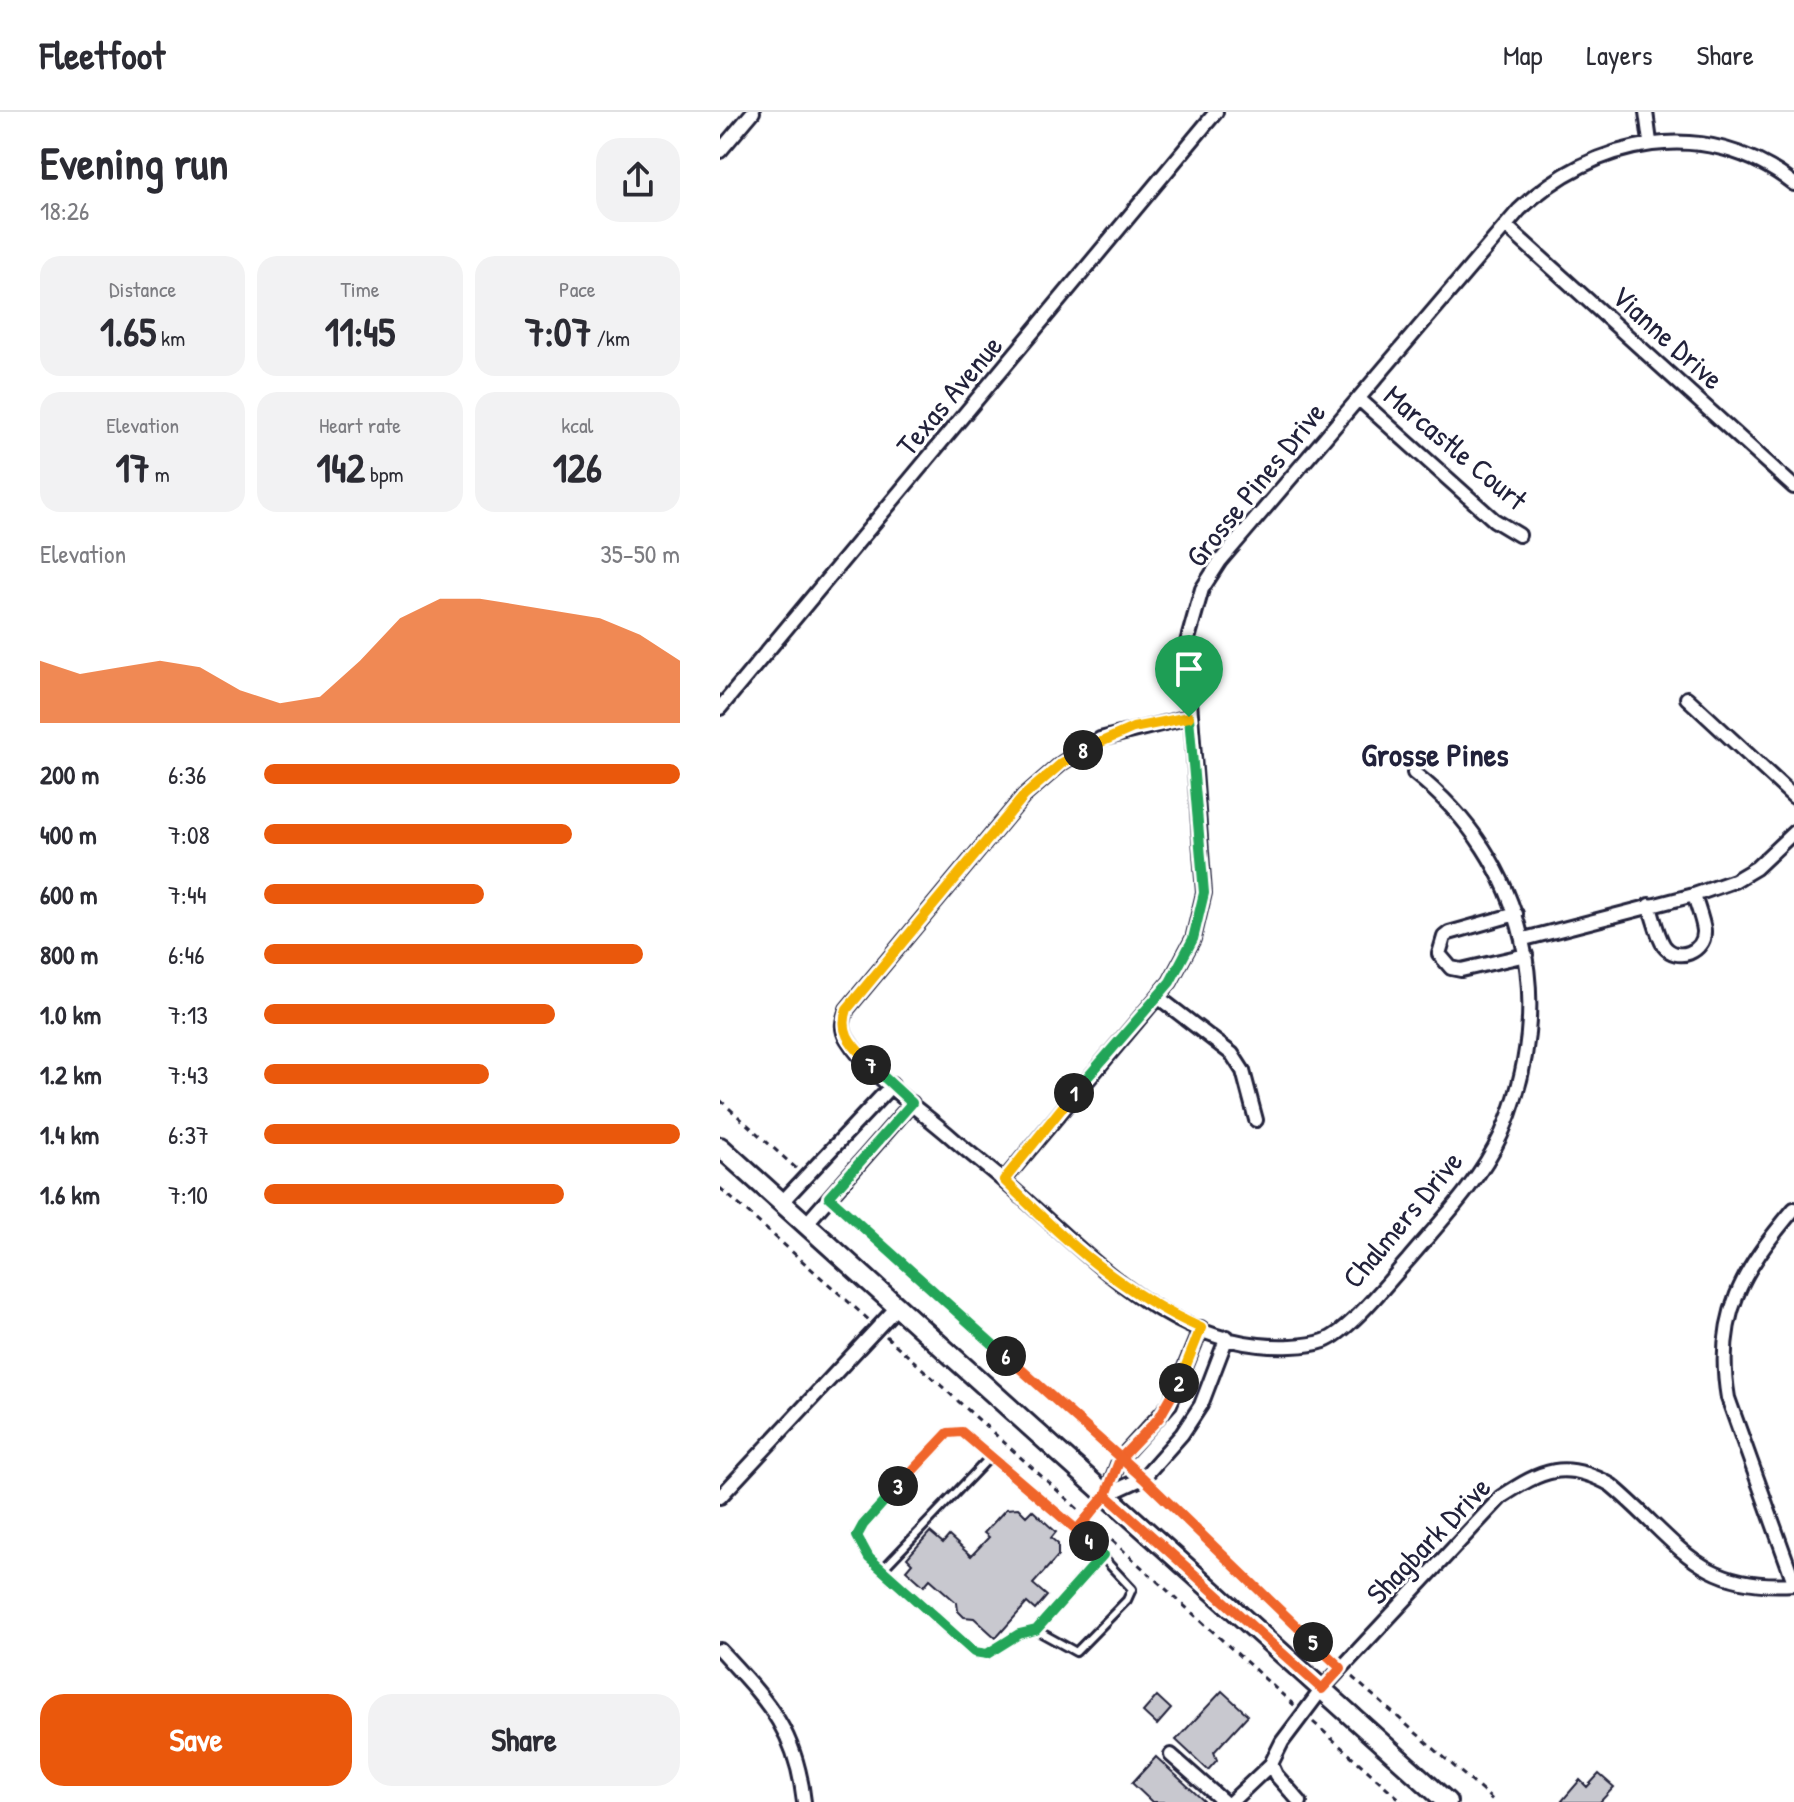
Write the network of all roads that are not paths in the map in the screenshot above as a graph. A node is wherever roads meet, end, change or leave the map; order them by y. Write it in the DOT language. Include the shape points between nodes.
graph roads {
  1 [pos="753,112"];
  2 [pos="1216,112"];
  3 [pos="1646,112"];
  4 [pos="1650,142"];
  5 [pos="720,151"];
  6 [pos="1794,184"];
  7 [pos="1506,226"];
  8 [pos="1359,399"];
  9 [pos="1794,487"];
  10 [pos="1519,535"];
  11 [pos="1687,698"];
  12 [pos="720,708"];
  13 [pos="1189,717"];
  14 [pos="1414,773"];
  15 [pos="1794,797"];
  16 [pos="1794,832"];
  17 [pos="1694,895"];
  18 [pos="1649,905"];
  19 [pos="1516,914"];
  20 [pos="1524,939"];
  21 [pos="1526,955"];
  22 [pos="1158,997"];
  23 [pos="892,1085"];
  24 [pos="912,1103"];
  25 [pos="1256,1120"];
  26 [pos="720,1147"];
  27 [pos="1004,1180"];
  28 [pos="782,1202"];
  29 [pos="1794,1209"];
  30 [pos="806,1224"];
  31 [pos="897,1307"];
  32 [pos="1201,1328"];
  33 [pos="1221,1336"];
  34 [pos="991,1456"];
  35 [pos="1106,1495"];
  36 [pos="720,1497"];
  37 [pos="1077,1530"];
  38 [pos="1103,1555"];
  39 [pos="882,1570"];
  40 [pos="1794,1583"];
  41 [pos="1036,1630"];
  42 [pos="720,1650"];
  43 [pos="1322,1689"];
  44 [pos="1171,1755"];
  45 [pos="1271,1764"];
  46 [pos="804,1802"];
  47 [pos="1224,1802"];
  48 [pos="1231,1802"];
  49 [pos="1300,1802"];
  50 [pos="1447,1802"];
  1 -- 5 [label="street"];
  2 -- 12 [label="street, Texas Avenue"];
  3 -- 4 [label="street"];
  4 -- 6 [label="street, Grosse Pines Drive" via="1721,149"];
  4 -- 7 [label="street, Grosse Pines Drive" via="1569,170 1545,185"];
  7 -- 8 [label="street, Grosse Pines Drive"];
  7 -- 9 [label="street, Vianne Drive"];
  8 -- 10 [label="street, Marcastle Court" via="1494,520"];
  8 -- 13 [label="street, Grosse Pines Drive" via="1202,589 1186,646"];
  11 -- 15 [label="street"];
  13 -- 22 [label="street, Grosse Pines Drive" via="1204,893 1193,939"];
  13 -- 23 [label="street, Chalmers Drive" via="1100,739 1062,763 1024,796 847,1009 842,1024 847,1039"];
  14 -- 19 [label="street, Chalmers Drive" via="1442,795 1490,858"];
  16 -- 17 [label="street" via="1756,868"];
  17 -- 18 [label="street"];
  17 -- 18 [label="street" via="1704,932 1694,951 1682,956 1662,944"];
  18 -- 20 [label="street"];
  19 -- 20 [label="street, Chalmers Drive"];
  19 -- 21 [label="street" via="1449,933 1439,954 1451,968 1461,970"];
  20 -- 21 [label="street, Chalmers Drive"];
  21 -- 33 [label="street, Chalmers Drive" via="1530,1013 1522,1072 1500,1136 1461,1199 1363,1307 1324,1341 1259,1345"];
  22 -- 25 [label="street" via="1232,1054 1243,1071"];
  22 -- 27 [label="street, Grosse Pines Drive"];
  23 -- 24 [label="street, Chalmers Drive"];
  23 -- 28 [label="street"];
  24 -- 27 [label="street, Chalmers Drive"];
  24 -- 30 [label="street"];
  26 -- 28 [label="main road"];
  27 -- 32 [label="street, Chalmers Drive" via="1104,1271 1153,1307"];
  28 -- 30 [label="main road"];
  29 -- 40 [label="street" via="1764,1245 1732,1299 1723,1369 1728,1398"];
  30 -- 31 [label="main road"];
  31 -- 35 [label="main road"];
  31 -- 36 [label="street"];
  32 -- 33 [label="street, Chalmers Drive"];
  32 -- 35 [label="street" via="1170,1404 1120,1459"];
  33 -- 35 [label="street" via="1201,1405 1182,1434 1143,1478"];
  34 -- 37 [label="lane"];
  34 -- 39 [label="lane"];
  34 -- 39 [label="lane" via="962,1432 948,1433 857,1536"];
  35 -- 37 [label="lane"];
  35 -- 43 [label="main road"];
  37 -- 38 [label="lane"];
  38 -- 41 [label="lane"];
  38 -- 41 [label="lane" via="1132,1589 1127,1600 1076,1652"];
  39 -- 41 [label="lane" via="974,1652 987,1654"];
  40 -- 43 [label="street, Shagbark Drive" via="1761,1586 1717,1577 1611,1485 1576,1469 1555,1469 1501,1497"];
  42 -- 46 [label="street" via="773,1707 788,1735"];
  43 -- 45 [label="street, Shagbark Drive"];
  43 -- 50 [label="main road"];
  44 -- 47 [label="street"];
  45 -- 48 [label="street, Shagbark Drive"];
  45 -- 49 [label="street"];
}
